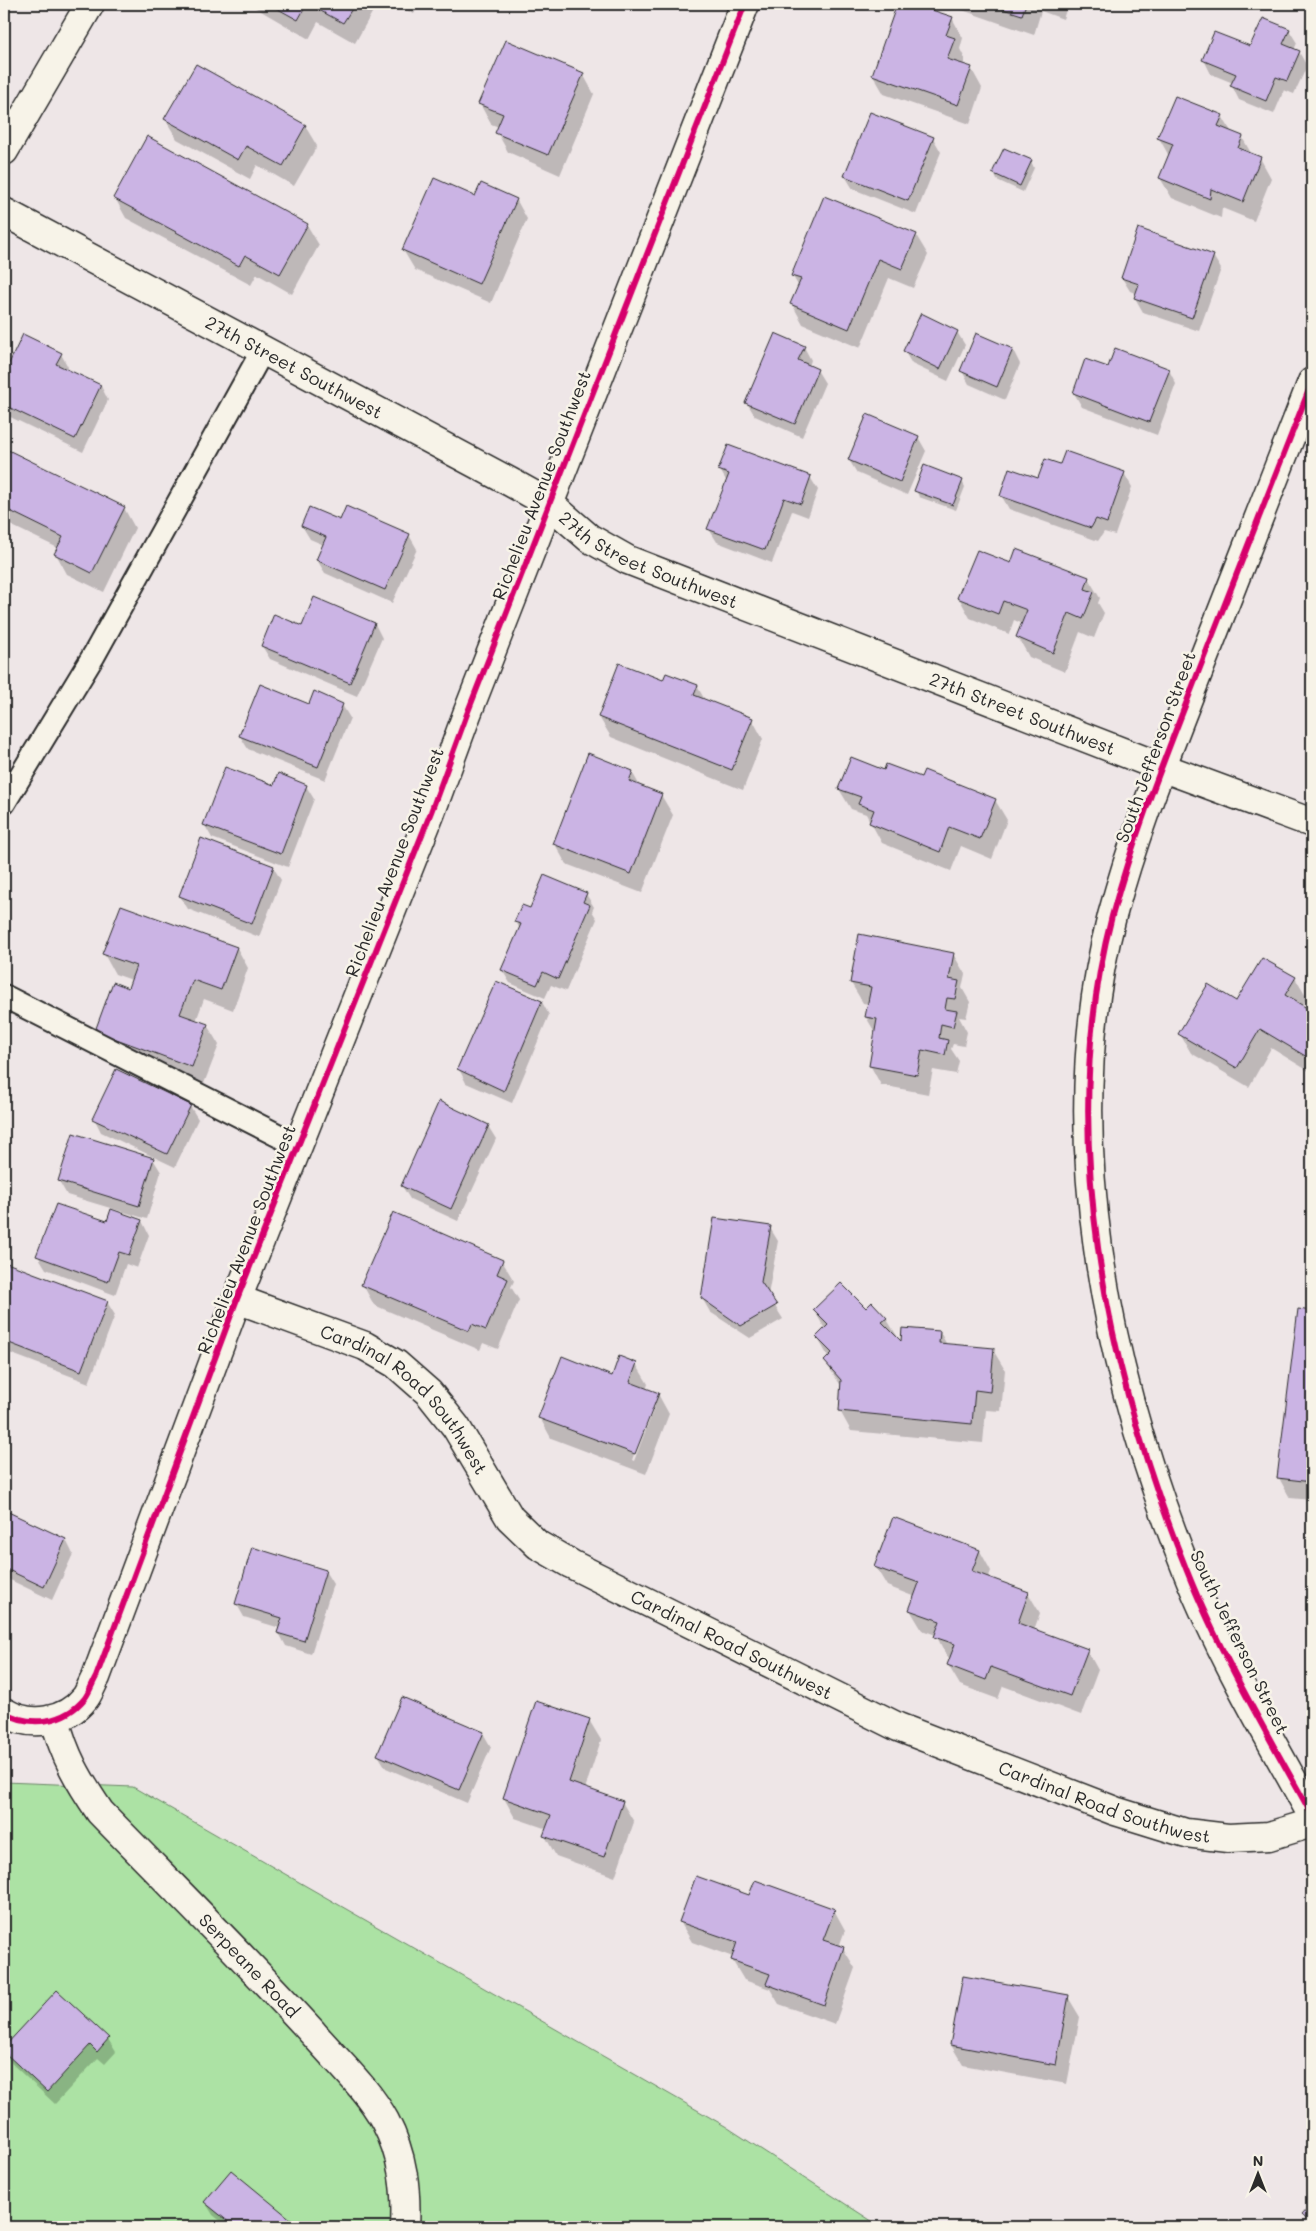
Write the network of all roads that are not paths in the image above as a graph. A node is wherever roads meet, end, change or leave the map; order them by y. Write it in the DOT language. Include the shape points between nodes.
graph roads {
  1 [pos="90,4"];
  2 [pos="745,4"];
  3 [pos="4,151"];
  4 [pos="4,212"];
  5 [pos="264,348"];
  6 [pos="1312,382"];
  7 [pos="550,504"];
  8 [pos="1161,767"];
  9 [pos="4,803"];
  10 [pos="1312,823"];
  11 [pos="4,996"];
  12 [pos="298,1146"];
  13 [pos="238,1299"];
  14 [pos="4,1712"];
  15 [pos="55,1719"];
  16 [pos="1312,1815"];
  17 [pos="1312,1823"];
  18 [pos="405,2227"];
  1 -- 3 [label="street"];
  2 -- 7 [label="street, Richelieu Avenue Southwest"];
  4 -- 5 [label="street, 27th Street Southwest"];
  5 -- 7 [label="street, 27th Street Southwest"];
  5 -- 9 [label="lane" via="94,654"];
  6 -- 8 [label="street, South Jefferson Street"];
  7 -- 8 [label="street, 27th Street Southwest" via="589,538 628,560"];
  7 -- 12 [label="street, Richelieu Avenue Southwest"];
  8 -- 10 [label="street, 27th Street Southwest"];
  8 -- 16 [label="street, South Jefferson Street" via="1112,918 1095,1003 1088,1090 1092,1191 1106,1294 1123,1376 1151,1477 1188,1574 1214,1631"];
  11 -- 12 [label="lane"];
  12 -- 13 [label="street, Richelieu Avenue Southwest"];
  13 -- 15 [label="street, Richelieu Avenue Southwest" via="96,1678 85,1698 71,1711"];
  13 -- 17 [label="street, Cardinal Road Southwest" via="365,1346 396,1364 429,1393 456,1427 510,1518 538,1545 898,1727 1115,1811 1186,1833 1228,1838 1269,1836"];
  14 -- 15 [label="street" via="14,1718 41,1722"];
  15 -- 18 [label="street, Serpeane Road" via="75,1776 100,1812 295,2014 367,2094 385,2121 400,2158 406,2197"];
}
